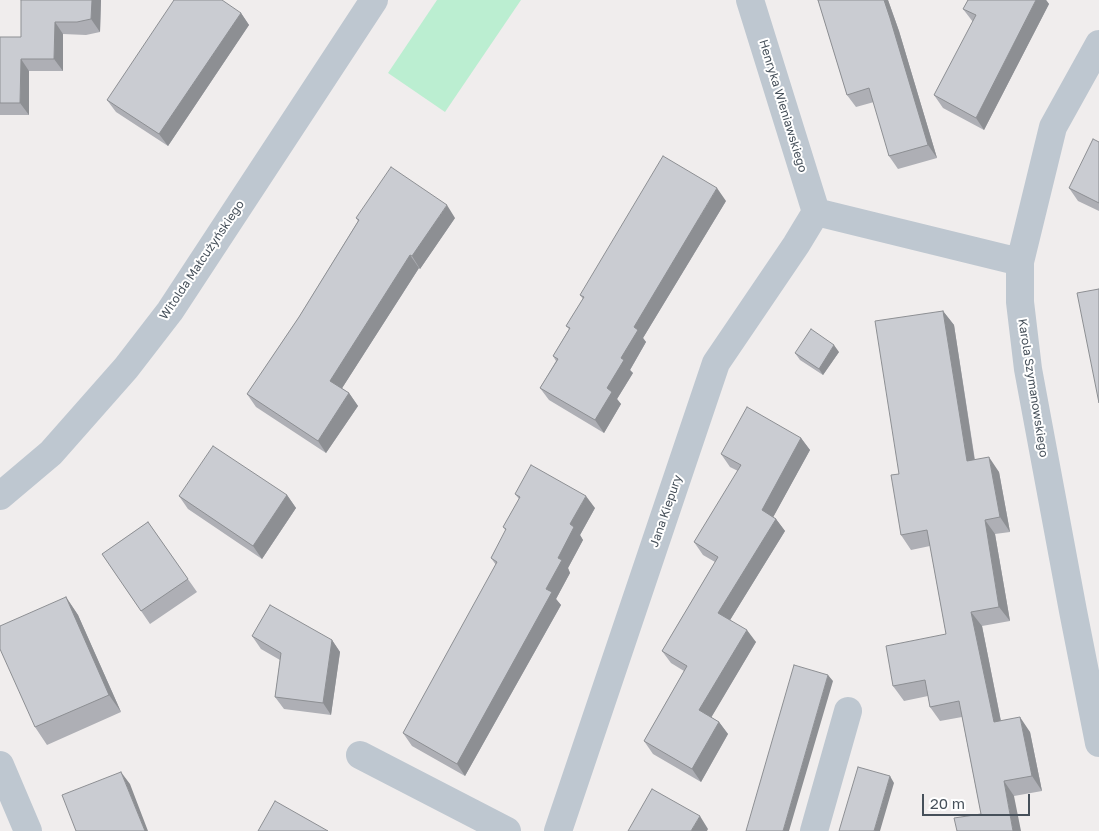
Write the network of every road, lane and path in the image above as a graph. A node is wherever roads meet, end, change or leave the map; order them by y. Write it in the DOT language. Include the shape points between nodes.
graph roads {
  1 [pos="374,0"];
  2 [pos="750,0"];
  3 [pos="1099,44"];
  4 [pos="816,212"];
  5 [pos="1020,262"];
  6 [pos="0,496"];
  7 [pos="848,711"];
  8 [pos="1099,743"];
  9 [pos="360,755"];
  10 [pos="0,764"];
  11 [pos="28,831"];
  12 [pos="507,831"];
  13 [pos="558,831"];
  14 [pos="814,831"];
  1 -- 6 [label="street, Witolda Małcużyńskiego" via="170,310 126,368 51,453"];
  2 -- 4 [label="street, Henryka Wieniawskiego"];
  3 -- 5 [label="street, Karola Szymanowskiego" via="1053,127"];
  4 -- 5 [label="street"];
  4 -- 13 [label="street, Jana Kiepury" via="716,363"];
  5 -- 8 [label="street, Karola Szymanowskiego" via="1020,302 1028,369"];
  7 -- 14 [label="street"];
  9 -- 12 [label="street"];
  10 -- 11 [label="street"];
}
